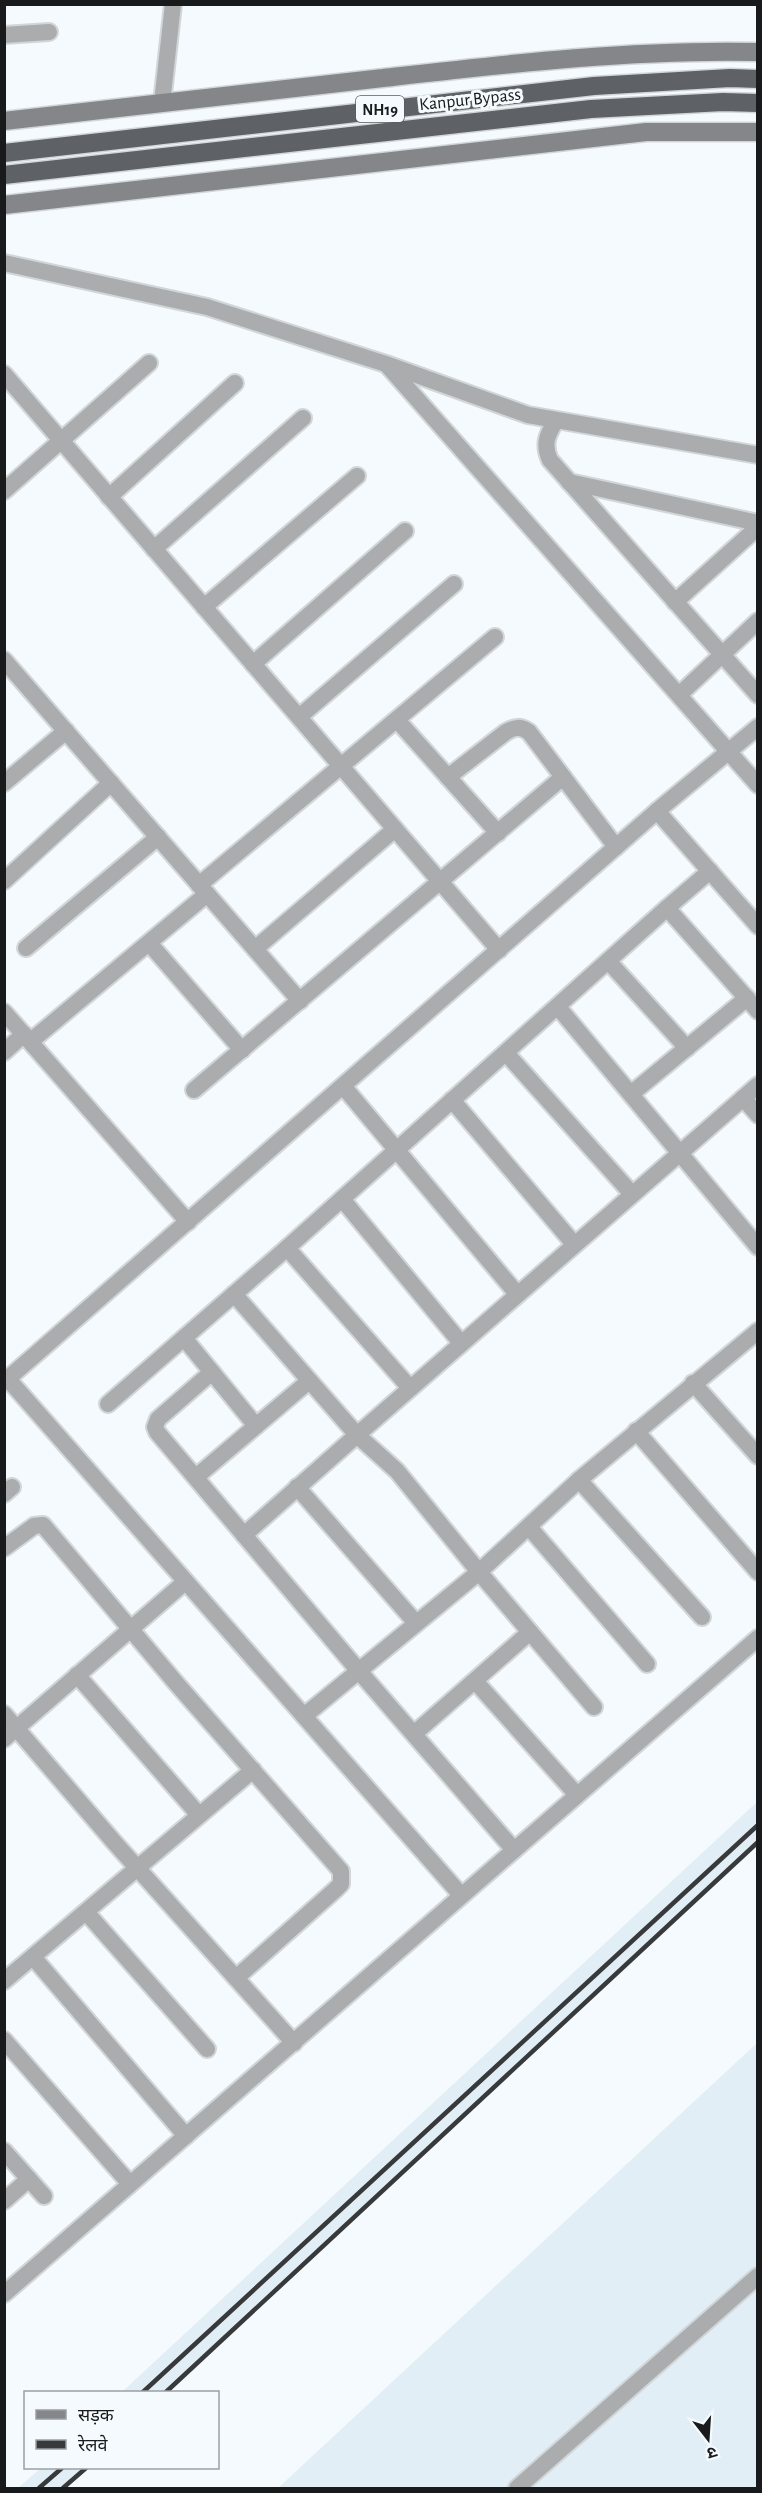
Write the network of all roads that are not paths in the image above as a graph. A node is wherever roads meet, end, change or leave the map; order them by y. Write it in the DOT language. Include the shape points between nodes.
graph roads {
  1 [pos="173,4"];
  2 [pos="49,32"];
  3 [pos="4,35"];
  4 [pos="758,52"];
  5 [pos="758,79"];
  6 [pos="162,103"];
  7 [pos="758,103"];
  8 [pos="4,121"];
  9 [pos="758,132"];
  10 [pos="4,153"];
  11 [pos="4,175"];
  12 [pos="4,206"];
  13 [pos="4,263"];
  14 [pos="149,363"];
  15 [pos="386,364"];
  16 [pos="7,381"];
  17 [pos="235,383"];
  18 [pos="303,418"];
  19 [pos="555,422"];
  20 [pos="61,441"];
  21 [pos="758,455"];
  22 [pos="357,476"];
  23 [pos="569,482"];
  24 [pos="4,491"];
  25 [pos="109,497"];
  26 [pos="758,523"];
  27 [pos="758,528"];
  28 [pos="405,531"];
  29 [pos="154,549"];
  30 [pos="454,584"];
  31 [pos="675,602"];
  32 [pos="204,607"];
  33 [pos="758,621"];
  34 [pos="495,637"];
  35 [pos="722,656"];
  36 [pos="4,660"];
  37 [pos="253,663"];
  38 [pos="10,678"];
  39 [pos="679,695"];
  40 [pos="758,695"];
  41 [pos="299,717"];
  42 [pos="397,720"];
  43 [pos="758,727"];
  44 [pos="66,731"];
  45 [pos="729,753"];
  46 [pos="341,766"];
  47 [pos="448,777"];
  48 [pos="563,777"];
  49 [pos="4,783"];
  50 [pos="111,783"];
  51 [pos="758,785"];
  52 [pos="657,811"];
  53 [pos="395,829"];
  54 [pos="498,832"];
  55 [pos="158,837"];
  56 [pos="616,847"];
  57 [pos="710,871"];
  58 [pos="4,881"];
  59 [pos="440,882"];
  60 [pos="203,890"];
  61 [pos="667,908"];
  62 [pos="758,926"];
  63 [pos="149,943"];
  64 [pos="26,948"];
  65 [pos="255,949"];
  66 [pos="499,950"];
  67 [pos="609,962"];
  68 [pos="300,1001"];
  69 [pos="752,1004"];
  70 [pos="558,1007"];
  71 [pos="4,1012"];
  72 [pos="27,1038"];
  73 [pos="687,1048"];
  74 [pos="242,1050"];
  75 [pos="4,1052"];
  76 [pos="506,1053"];
  77 [pos="758,1085"];
  78 [pos="343,1086"];
  79 [pos="194,1090"];
  80 [pos="631,1094"];
  81 [pos="742,1098"];
  82 [pos="452,1100"];
  83 [pos="758,1115"];
  84 [pos="396,1150"];
  85 [pos="680,1153"];
  86 [pos="632,1194"];
  87 [pos="342,1199"];
  88 [pos="188,1222"];
  89 [pos="574,1244"];
  90 [pos="758,1247"];
  91 [pos="287,1248"];
  92 [pos="234,1294"];
  93 [pos="517,1294"];
  94 [pos="184,1338"];
  95 [pos="755,1338"];
  96 [pos="461,1343"];
  97 [pos="212,1372"];
  98 [pos="6,1381"];
  99 [pos="309,1382"];
  100 [pos="693,1383"];
  101 [pos="410,1388"];
  102 [pos="108,1404"];
  103 [pos="256,1426"];
  104 [pos="636,1431"];
  105 [pos="357,1435"];
  106 [pos="758,1456"];
  107 [pos="196,1477"];
  108 [pos="579,1480"];
  109 [pos="297,1487"];
  110 [pos="529,1527"];
  111 [pos="244,1535"];
  112 [pos="4,1548"];
  113 [pos="479,1572"];
  114 [pos="758,1572"];
  115 [pos="185,1582"];
  116 [pos="702,1617"];
  117 [pos="416,1623"];
  118 [pos="131,1628"];
  119 [pos="530,1632"];
  120 [pos="758,1638"];
  121 [pos="647,1664"];
  122 [pos="358,1670"];
  123 [pos="77,1675"];
  124 [pos="475,1681"];
  125 [pos="594,1707"];
  126 [pos="4,1714"];
  127 [pos="304,1716"];
  128 [pos="415,1733"];
  129 [pos="10,1734"];
  130 [pos="253,1770"];
  131 [pos="577,1795"];
  132 [pos="199,1815"];
  133 [pos="514,1850"];
  134 [pos="138,1867"];
  135 [pos="461,1895"];
  136 [pos="86,1912"];
  137 [pos="33,1957"];
  138 [pos="236,1978"];
  139 [pos="4,1981"];
  140 [pos="4,2040"];
  141 [pos="294,2043"];
  142 [pos="207,2049"];
  143 [pos="186,2136"];
  144 [pos="4,2151"];
  145 [pos="29,2179"];
  146 [pos="130,2184"];
  147 [pos="44,2196"];
  148 [pos="4,2201"];
  149 [pos="754,2286"];
  150 [pos="4,2294"];
  151 [pos="527,2485"];
  1 -- 6 [label="street"];
  2 -- 3 [label="street"];
  4 -- 6 [label="main road" via="638,54 476,67"];
  5 -- 10 [label="highway, Kanpur Bypass / NH19" via="594,86"];
  6 -- 8 [label="main road"];
  7 -- 11 [label="highway, Kanpur Bypass / NH19" via="591,109"];
  9 -- 12 [label="main road" via="646,132"];
  13 -- 15 [label="street" via="207,307"];
  14 -- 20 [label="street"];
  15 -- 19 [label="street"];
  15 -- 39 [label="street"];
  16 -- 20 [label="street"];
  17 -- 25 [label="street"];
  18 -- 29 [label="street"];
  19 -- 21 [label="street"];
  19 -- 23 [label="street" via="547,436 546,452"];
  20 -- 24 [label="street"];
  20 -- 25 [label="street"];
  22 -- 32 [label="street"];
  23 -- 26 [label="street"];
  23 -- 31 [label="street"];
  25 -- 29 [label="street"];
  27 -- 31 [label="street"];
  28 -- 37 [label="street"];
  29 -- 32 [label="street"];
  30 -- 41 [label="street"];
  31 -- 35 [label="street"];
  32 -- 37 [label="street"];
  33 -- 35 [label="street"];
  34 -- 42 [label="street"];
  35 -- 39 [label="street"];
  35 -- 40 [label="street"];
  36 -- 38 [label="street"];
  37 -- 41 [label="street"];
  38 -- 44 [label="street"];
  39 -- 45 [label="street"];
  41 -- 46 [label="street"];
  42 -- 46 [label="street"];
  42 -- 47 [label="street"];
  43 -- 45 [label="street"];
  44 -- 49 [label="street"];
  44 -- 50 [label="street"];
  45 -- 51 [label="street"];
  45 -- 52 [label="street"];
  46 -- 53 [label="street"];
  46 -- 60 [label="street"];
  47 -- 48 [label="street" via="506,732 521,727"];
  47 -- 54 [label="street"];
  48 -- 54 [label="street"];
  48 -- 56 [label="street"];
  50 -- 55 [label="street"];
  50 -- 58 [label="street"];
  52 -- 56 [label="street"];
  52 -- 57 [label="street"];
  53 -- 59 [label="street"];
  53 -- 65 [label="street"];
  54 -- 59 [label="street"];
  55 -- 60 [label="street"];
  55 -- 64 [label="street"];
  56 -- 66 [label="street"];
  57 -- 61 [label="street"];
  57 -- 62 [label="street"];
  59 -- 66 [label="street"];
  59 -- 68 [label="street"];
  60 -- 63 [label="street"];
  60 -- 65 [label="street"];
  61 -- 67 [label="street"];
  61 -- 69 [label="street"];
  63 -- 72 [label="street"];
  63 -- 74 [label="street"];
  65 -- 68 [label="street"];
  66 -- 78 [label="street"];
  67 -- 70 [label="street"];
  67 -- 73 [label="street"];
  68 -- 74 [label="street"];
  69 -- 73 [label="street"];
  70 -- 76 [label="street"];
  70 -- 80 [label="street"];
  71 -- 72 [label="street"];
  72 -- 75 [label="street"];
  72 -- 88 [label="street"];
  73 -- 80 [label="street"];
  74 -- 79 [label="street"];
  76 -- 82 [label="street"];
  76 -- 86 [label="street"];
  77 -- 81 [label="street"];
  78 -- 84 [label="street"];
  78 -- 88 [label="street"];
  80 -- 85 [label="street"];
  81 -- 83 [label="street"];
  81 -- 85 [label="street"];
  82 -- 84 [label="street"];
  82 -- 89 [label="street"];
  84 -- 87 [label="street"];
  84 -- 93 [label="street"];
  85 -- 86 [label="street"];
  85 -- 90 [label="street"];
  86 -- 89 [label="street"];
  87 -- 91 [label="street"];
  87 -- 96 [label="street"];
  88 -- 98 [label="street"];
  89 -- 93 [label="street"];
  91 -- 92 [label="street"];
  91 -- 101 [label="street"];
  92 -- 94 [label="street"];
  92 -- 99 [label="street"];
  93 -- 96 [label="street"];
  94 -- 97 [label="street"];
  94 -- 102 [label="street"];
  95 -- 100 [label="street"];
  96 -- 101 [label="street"];
  97 -- 103 [label="street"];
  97 -- 107 [label="street" via="156,1423 157,1432"];
  98 -- 115 [label="street"];
  99 -- 103 [label="street"];
  99 -- 105 [label="street"];
  100 -- 104 [label="street"];
  100 -- 106 [label="street"];
  101 -- 105 [label="street"];
  103 -- 107 [label="street"];
  104 -- 108 [label="street"];
  104 -- 114 [label="street"];
  105 -- 109 [label="street"];
  105 -- 113 [label="street" via="397,1470"];
  107 -- 111 [label="street"];
  108 -- 110 [label="street"];
  108 -- 116 [label="street"];
  109 -- 111 [label="street"];
  109 -- 117 [label="street"];
  110 -- 113 [label="street"];
  110 -- 121 [label="street"];
  111 -- 122 [label="street"];
  112 -- 118 [label="street" via="34,1526 43,1525"];
  113 -- 117 [label="street"];
  113 -- 119 [label="street"];
  115 -- 118 [label="street"];
  115 -- 127 [label="street"];
  117 -- 122 [label="street"];
  118 -- 123 [label="street"];
  118 -- 130 [label="street"];
  119 -- 124 [label="street"];
  119 -- 125 [label="street"];
  120 -- 131 [label="street"];
  122 -- 127 [label="street"];
  122 -- 128 [label="street"];
  123 -- 129 [label="street"];
  123 -- 132 [label="street"];
  124 -- 128 [label="street"];
  124 -- 131 [label="street"];
  126 -- 129 [label="street"];
  127 -- 135 [label="street"];
  128 -- 133 [label="street"];
  129 -- 134 [label="street"];
  130 -- 132 [label="street"];
  130 -- 138 [label="street" via="341,1871 342,1878 335,1890"];
  131 -- 133 [label="street"];
  132 -- 134 [label="street"];
  133 -- 135 [label="street"];
  134 -- 136 [label="street"];
  134 -- 138 [label="street"];
  135 -- 141 [label="street"];
  136 -- 137 [label="street"];
  136 -- 142 [label="street"];
  137 -- 139 [label="street"];
  137 -- 143 [label="street"];
  138 -- 141 [label="street"];
  140 -- 146 [label="street"];
  141 -- 143 [label="street"];
  143 -- 146 [label="street"];
  144 -- 145 [label="street"];
  145 -- 147 [label="street"];
  145 -- 148 [label="street"];
  146 -- 150 [label="street"];
  149 -- 151 [label="street"];
}
